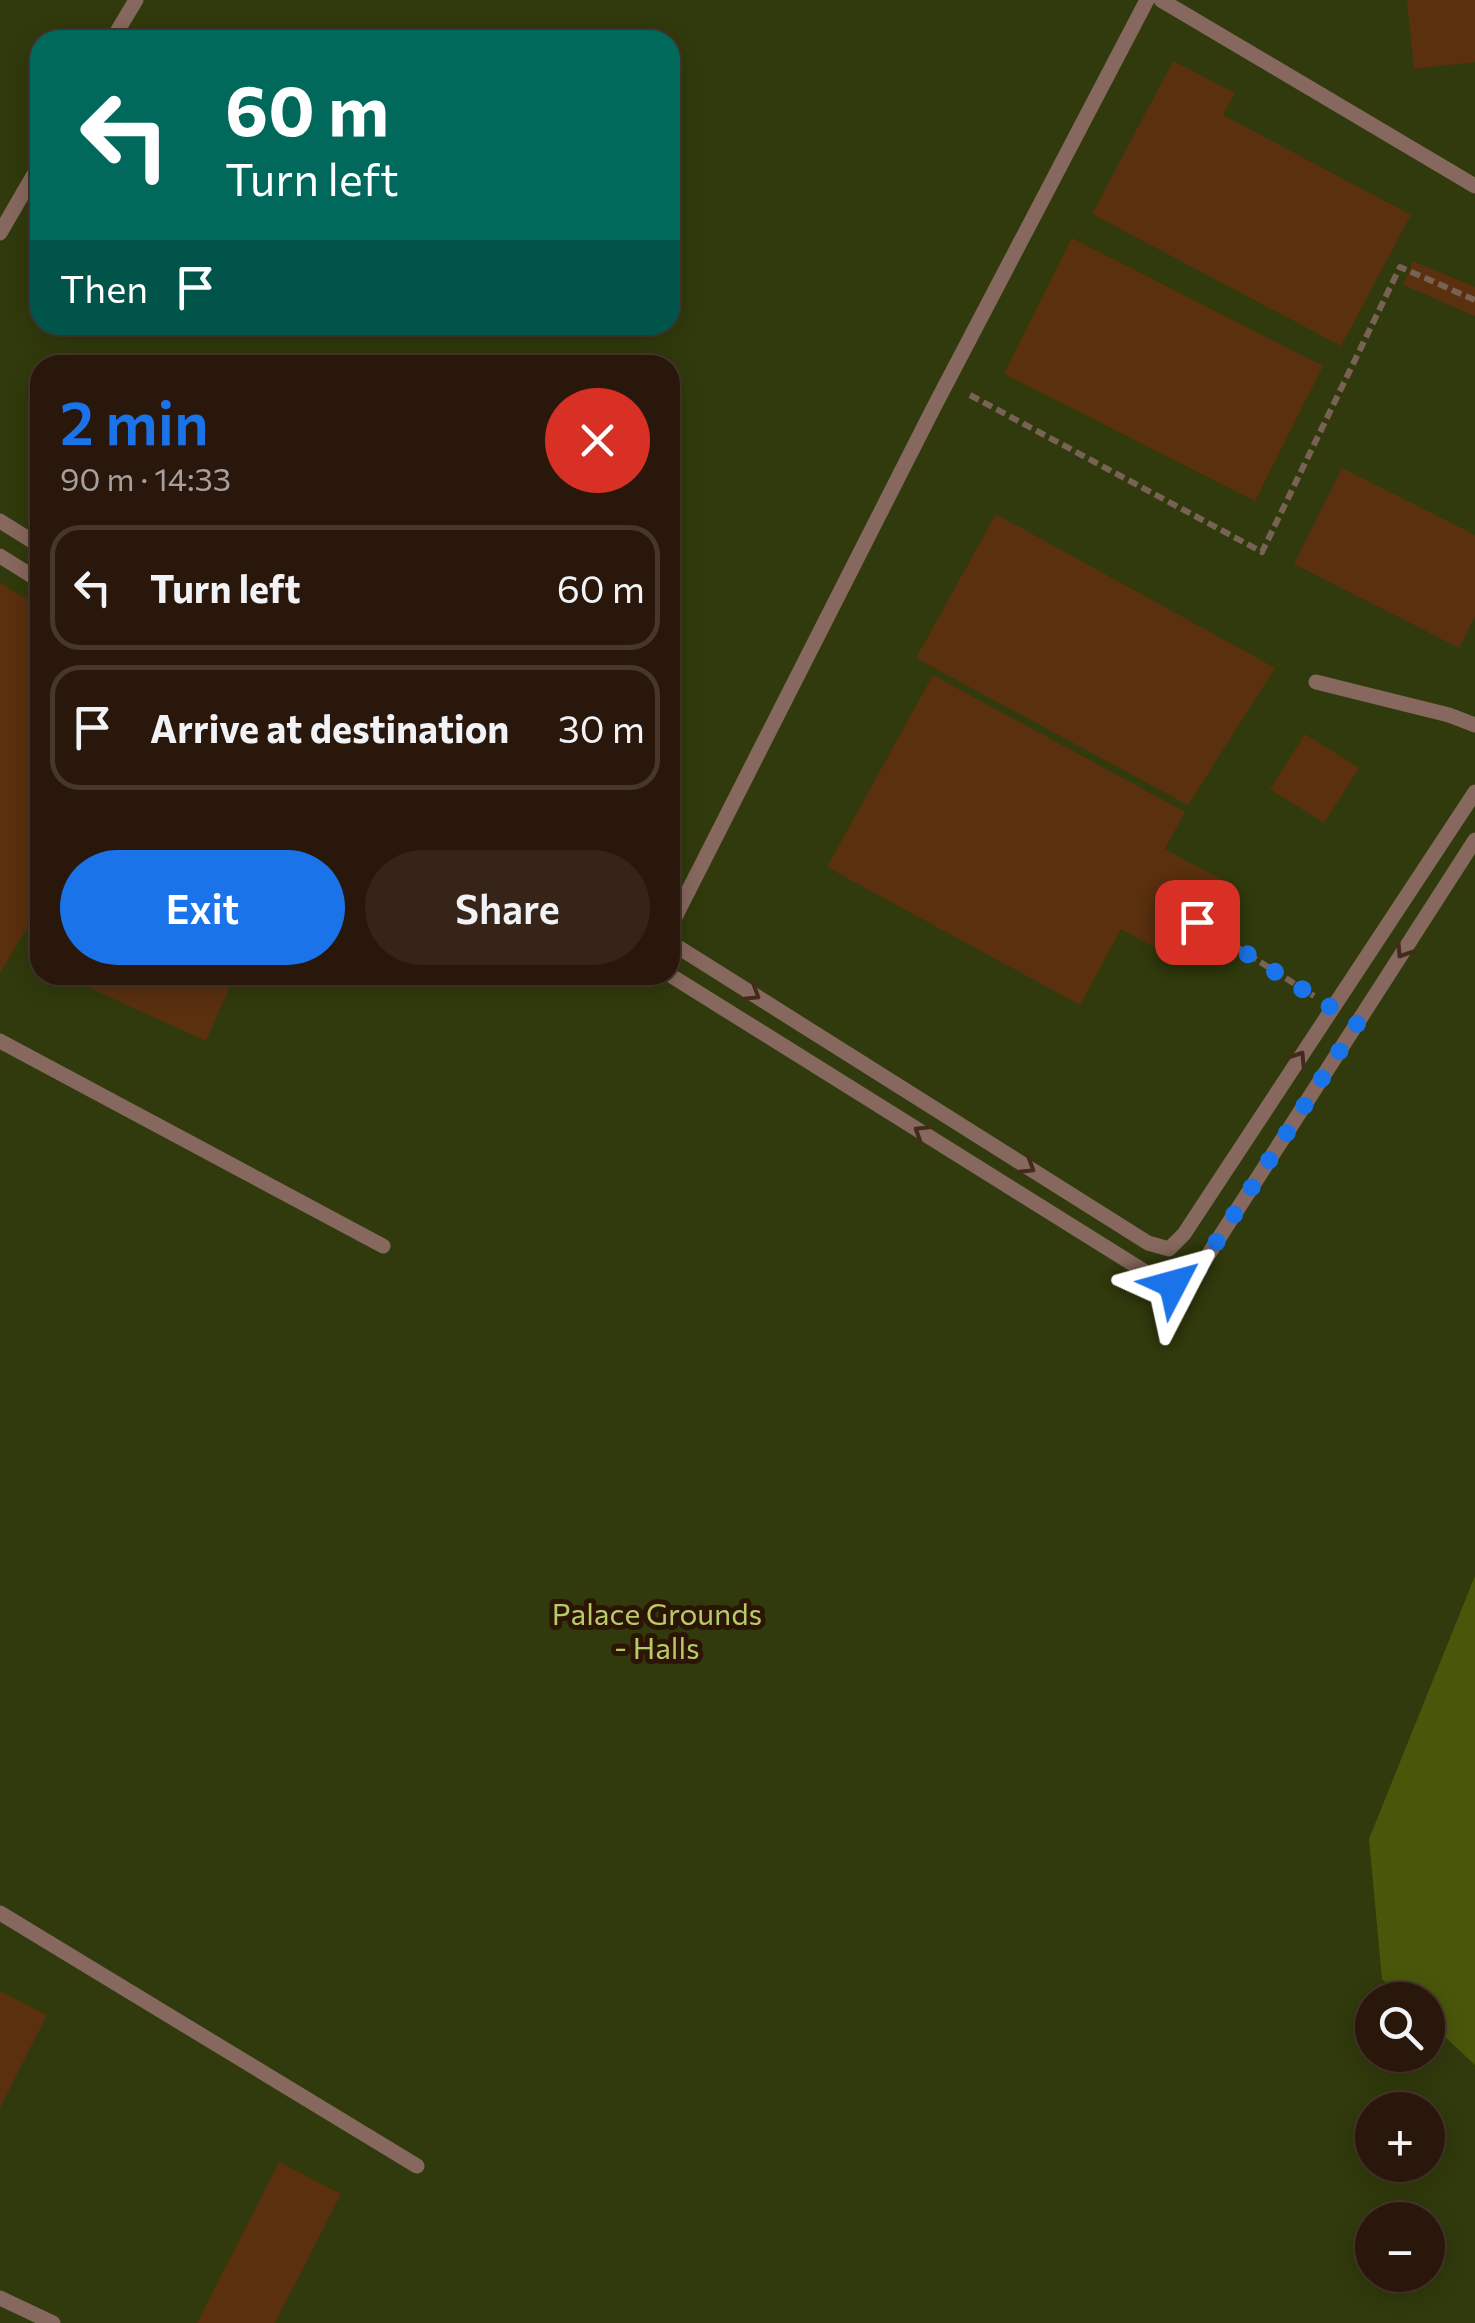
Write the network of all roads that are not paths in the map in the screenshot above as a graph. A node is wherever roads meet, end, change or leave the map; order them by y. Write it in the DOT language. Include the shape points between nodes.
graph roads {
  1 [pos="136,0"];
  2 [pos="1147,0"];
  3 [pos="1162,0"];
  4 [pos="118,30"];
  5 [pos="30,181"];
  6 [pos="1475,186"];
  7 [pos="0,233"];
  8 [pos="0,520"];
  9 [pos="30,540"];
  10 [pos="0,556"];
  11 [pos="30,574"];
  12 [pos="1316,682"];
  13 [pos="1475,725"];
  14 [pos="1475,792"];
  15 [pos="1475,840"];
  16 [pos="680,907"];
  17 [pos="1398,908"];
  18 [pos="1421,923"];
  19 [pos="680,948"];
  20 [pos="680,981"];
  21 [pos="0,1040"];
  22 [pos="1265,1110"];
  23 [pos="1292,1125"];
  24 [pos="383,1246"];
  25 [pos="0,1913"];
  26 [pos="417,2166"];
  27 [pos="0,2298"];
  28 [pos="53,2323"];
  1 -- 4 [label="lane"];
  2 -- 16 [label="lane"];
  3 -- 6 [label="lane"];
  5 -- 7 [label="lane"];
  8 -- 9 [label="lane"];
  10 -- 11 [label="lane"];
  12 -- 13 [label="lane"];
  14 -- 17 [label="lane"];
  15 -- 18 [label="lane"];
  17 -- 18 [label="lane"];
  22 -- 17 [label="lane, one-way"];
  18 -- 23 [label="lane, one-way"];
  19 -- 22 [label="lane, one-way" via="1148,1243 1168,1249"];
  23 -- 20 [label="lane, one-way" via="1192,1280 1173,1284"];
  21 -- 24 [label="lane"];
  22 -- 23 [label="lane"];
  25 -- 26 [label="lane"];
  27 -- 28 [label="lane"];
}
